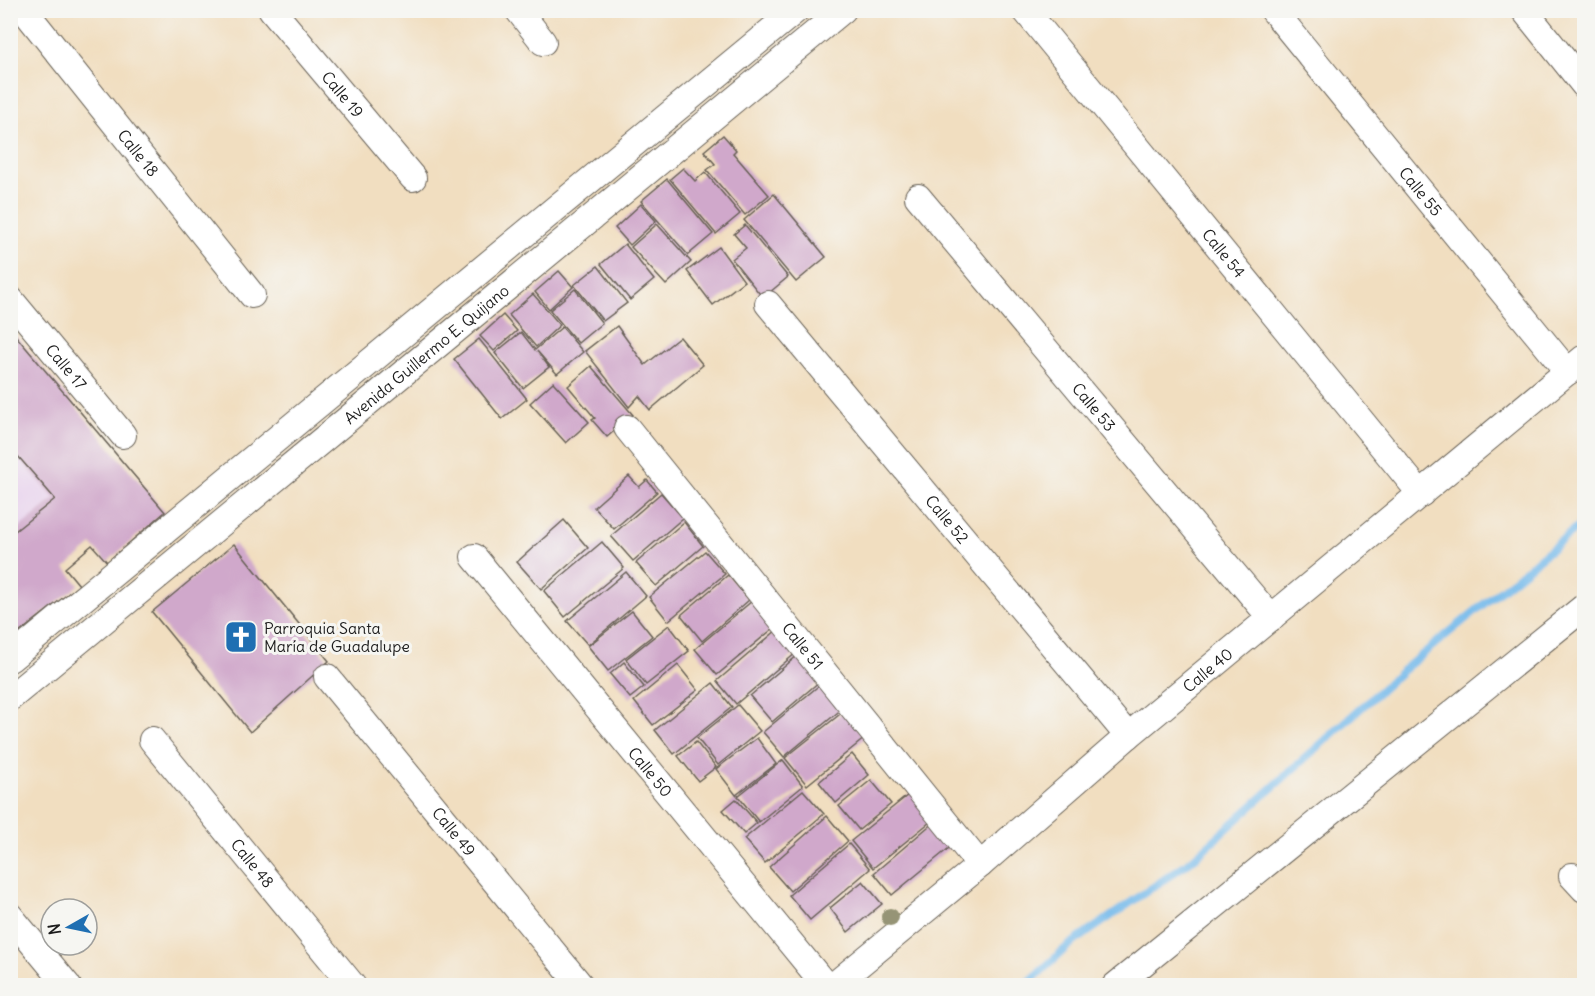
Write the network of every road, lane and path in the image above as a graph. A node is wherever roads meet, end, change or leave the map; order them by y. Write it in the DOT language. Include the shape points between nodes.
graph roads {
  1 [pos="24,10"];
  2 [pos="272,10"];
  3 [pos="518,10"];
  4 [pos="796,10"];
  5 [pos="843,10"];
  6 [pos="1025,10"];
  7 [pos="1273,10"];
  8 [pos="1524,10"];
  9 [pos="543,42"];
  10 [pos="1584,85"];
  11 [pos="607,166"];
  12 [pos="412,178"];
  13 [pos="626,190"];
  14 [pos="918,197"];
  15 [pos="252,295"];
  16 [pos="10,299"];
  17 [pos="768,304"];
  18 [pos="1576,365"];
  19 [pos="627,428"];
  20 [pos="123,435"];
  21 [pos="259,453"];
  22 [pos="278,477"];
  23 [pos="1421,494"];
  24 [pos="474,558"];
  25 [pos="1584,607"];
  26 [pos="1271,618"];
  27 [pos="10,659"];
  28 [pos="327,677"];
  29 [pos="10,698"];
  30 [pos="1128,736"];
  31 [pos="152,740"];
  32 [pos="980,865"];
  33 [pos="10,916"];
  34 [pos="68,986"];
  35 [pos="353,986"];
  36 [pos="580,986"];
  37 [pos="826,986"];
  38 [pos="833,986"];
  39 [pos="1116,986"];
  1 -- 15 [label="street, Calle 18"];
  2 -- 12 [label="street, Calle 19"];
  3 -- 9 [label="street"];
  4 -- 11 [label="street, Avenida Guillermo E. Quijano"];
  5 -- 13 [label="street, Avenida Guillermo E. Quijano"];
  6 -- 23 [label="street, Calle 54"];
  7 -- 18 [label="street, Calle 55"];
  8 -- 10 [label="street"];
  11 -- 13 [label="street"];
  11 -- 21 [label="street, Avenida Guillermo E. Quijano"];
  13 -- 22 [label="street, Avenida Guillermo E. Quijano"];
  14 -- 26 [label="street, Calle 53"];
  16 -- 20 [label="street, Calle 17"];
  17 -- 30 [label="street, Calle 52"];
  18 -- 23 [label="street, Calle 40"];
  19 -- 32 [label="street, Calle 51"];
  21 -- 22 [label="street"];
  21 -- 27 [label="street, Avenida Guillermo E. Quijano"];
  22 -- 29 [label="street, Avenida Guillermo E. Quijano"];
  23 -- 26 [label="street, Calle 40"];
  24 -- 37 [label="street, Calle 50"];
  25 -- 39 [label="street"];
  26 -- 30 [label="street, Calle 40"];
  28 -- 36 [label="street, Calle 49"];
  30 -- 32 [label="street, Calle 40"];
  31 -- 35 [label="street, Calle 48"];
  32 -- 38 [label="street, Calle 40"];
  33 -- 34 [label="street"];
}
